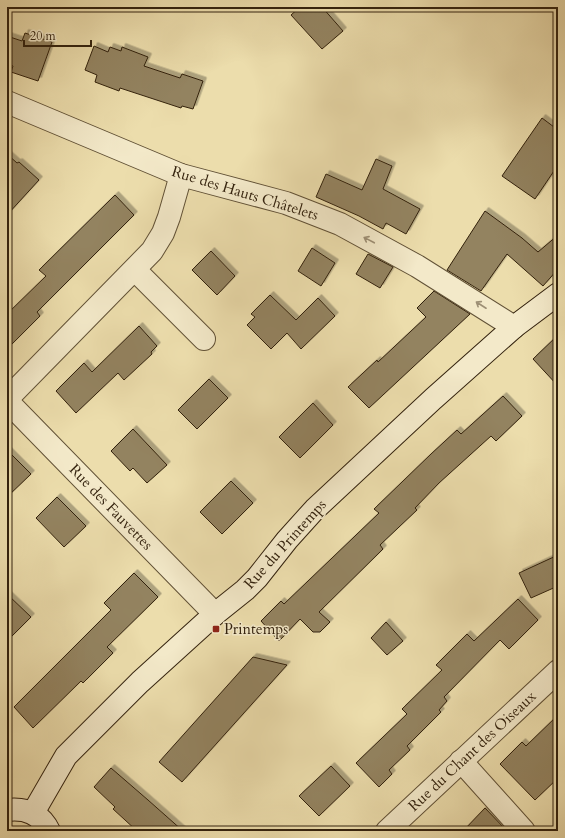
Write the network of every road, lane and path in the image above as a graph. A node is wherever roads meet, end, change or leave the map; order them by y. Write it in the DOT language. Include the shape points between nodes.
graph roads {
  1 [pos="7,102"];
  2 [pos="181,175"];
  3 [pos="135,270"];
  4 [pos="558,294"];
  5 [pos="514,327"];
  6 [pos="204,340"];
  7 [pos="7,400"];
  8 [pos="215,614"];
  9 [pos="558,671"];
  10 [pos="461,761"];
  11 [pos="7,810"];
  12 [pos="33,813"];
  13 [pos="49,831"];
  14 [pos="387,831"];
  15 [pos="524,831"];
  1 -- 2 [label="street, Rue des Hauts Châtelets"];
  2 -- 3 [label="street, Rue des Fauvettes" via="163,233 152,251"];
  5 -- 2 [label="street, Rue des Hauts Châtelets, one-way" via="417,266 340,224 286,203"];
  3 -- 6 [label="street"];
  3 -- 7 [label="street, Rue des Fauvettes"];
  4 -- 5 [label="street, Rue du Printemps"];
  5 -- 8 [label="street, Rue du Printemps" via="315,509 257,578"];
  7 -- 8 [label="street, Rue des Fauvettes"];
  8 -- 12 [label="street, Rue du Printemps" via="140,682 66,756"];
  9 -- 10 [label="street, Rue du Chant des Oiseaux"];
  10 -- 14 [label="street, Rue du Chant des Oiseaux"];
  10 -- 15 [label="street"];
  11 -- 12 [label="street" via="19,809"];
  12 -- 13 [label="street"];
}
